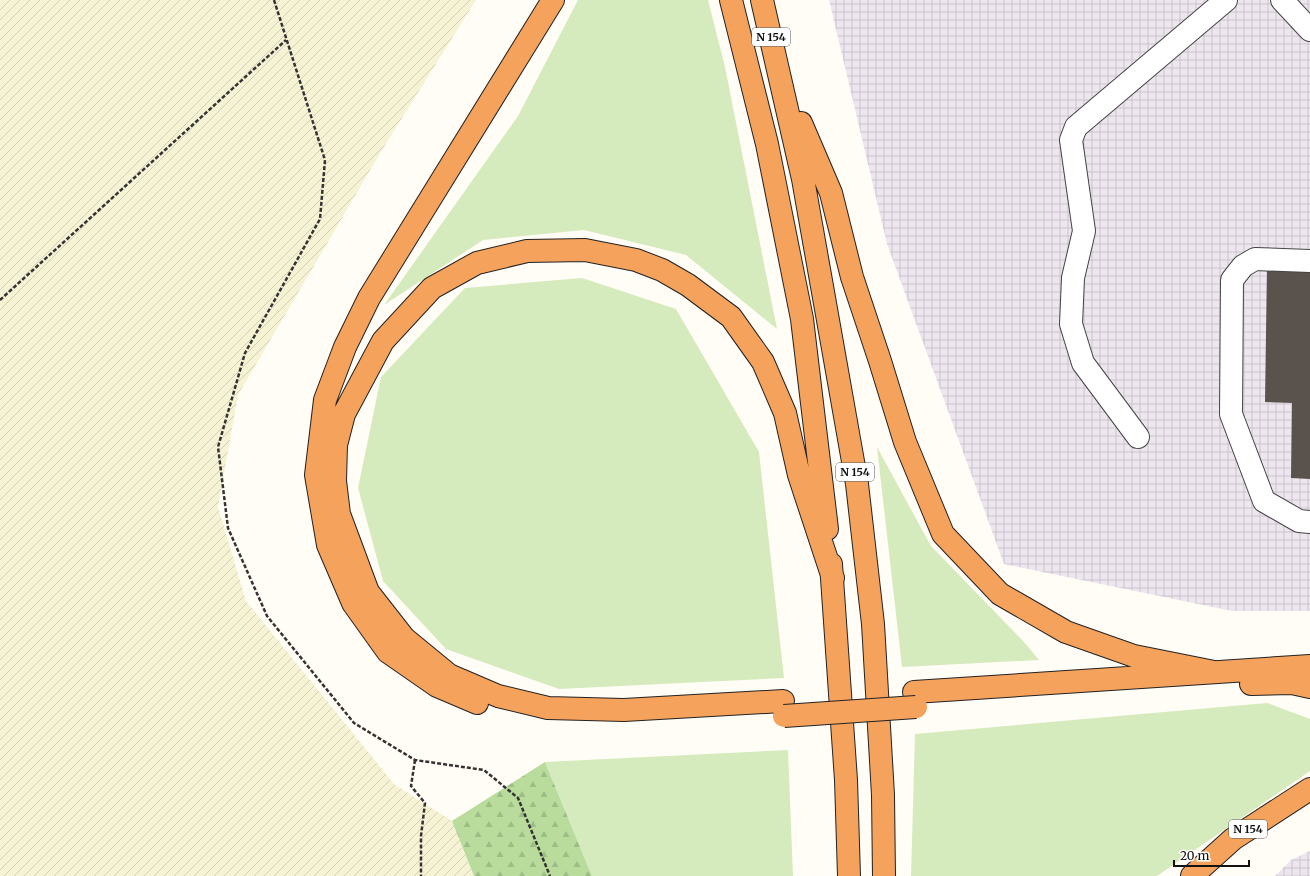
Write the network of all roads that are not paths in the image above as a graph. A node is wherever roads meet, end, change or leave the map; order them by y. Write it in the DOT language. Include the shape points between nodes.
graph roads {
  1 [pos="553,0"];
  2 [pos="731,0"];
  3 [pos="762,0"];
  4 [pos="1226,0"];
  5 [pos="1282,0"];
  6 [pos="1310,30"];
  7 [pos="779,73"];
  8 [pos="1310,261"];
  9 [pos="1138,437"];
  10 [pos="1310,522"];
  11 [pos="833,578"];
  12 [pos="1310,666"];
  13 [pos="1214,672"];
  14 [pos="1310,687"];
  15 [pos="915,700"];
  16 [pos="784,709"];
  17 [pos="1310,789"];
  18 [pos="849,876"];
  19 [pos="884,876"];
  20 [pos="1192,876"];
  1 -- 16 [label="highway" via="369,298 345,347 325,400 316,475 328,545 353,603 388,652 437,686 491,709 549,721 624,724"];
  2 -- 11 [label="highway, N 154" via="767,144 802,319"];
  3 -- 7 [label="highway, N 154"];
  4 -- 9 [label="lane" via="1076,127 1070,140 1084,231 1073,278 1071,324 1083,362"];
  5 -- 6 [label="lane"];
  7 -- 13 [label="highway" via="831,193 852,277 905,442 943,534 1000,594 1066,632 1134,656"];
  7 -- 19 [label="highway, N 154" via="805,187 857,484 873,624 883,795"];
  8 -- 10 [label="lane" via="1255,259 1243,266 1232,280 1231,406 1231,414 1264,501 1299,521"];
  11 -- 16 [label="highway" via="799,475 785,413 763,362 731,317 688,285 662,270 636,260 585,250 527,251 477,263 432,288 383,341 344,414 336,445 335,481 339,514 368,592 404,638 449,675 498,696 548,708"];
  11 -- 18 [label="highway, N 154" via="846,780"];
  12 -- 13 [label="highway"];
  13 -- 15 [label="highway"];
  14 -- 15 [label="highway" via="1292,683"];
  15 -- 16 [label="highway, bridge"];
  17 -- 20 [label="highway, N 154" via="1232,839"];
}
